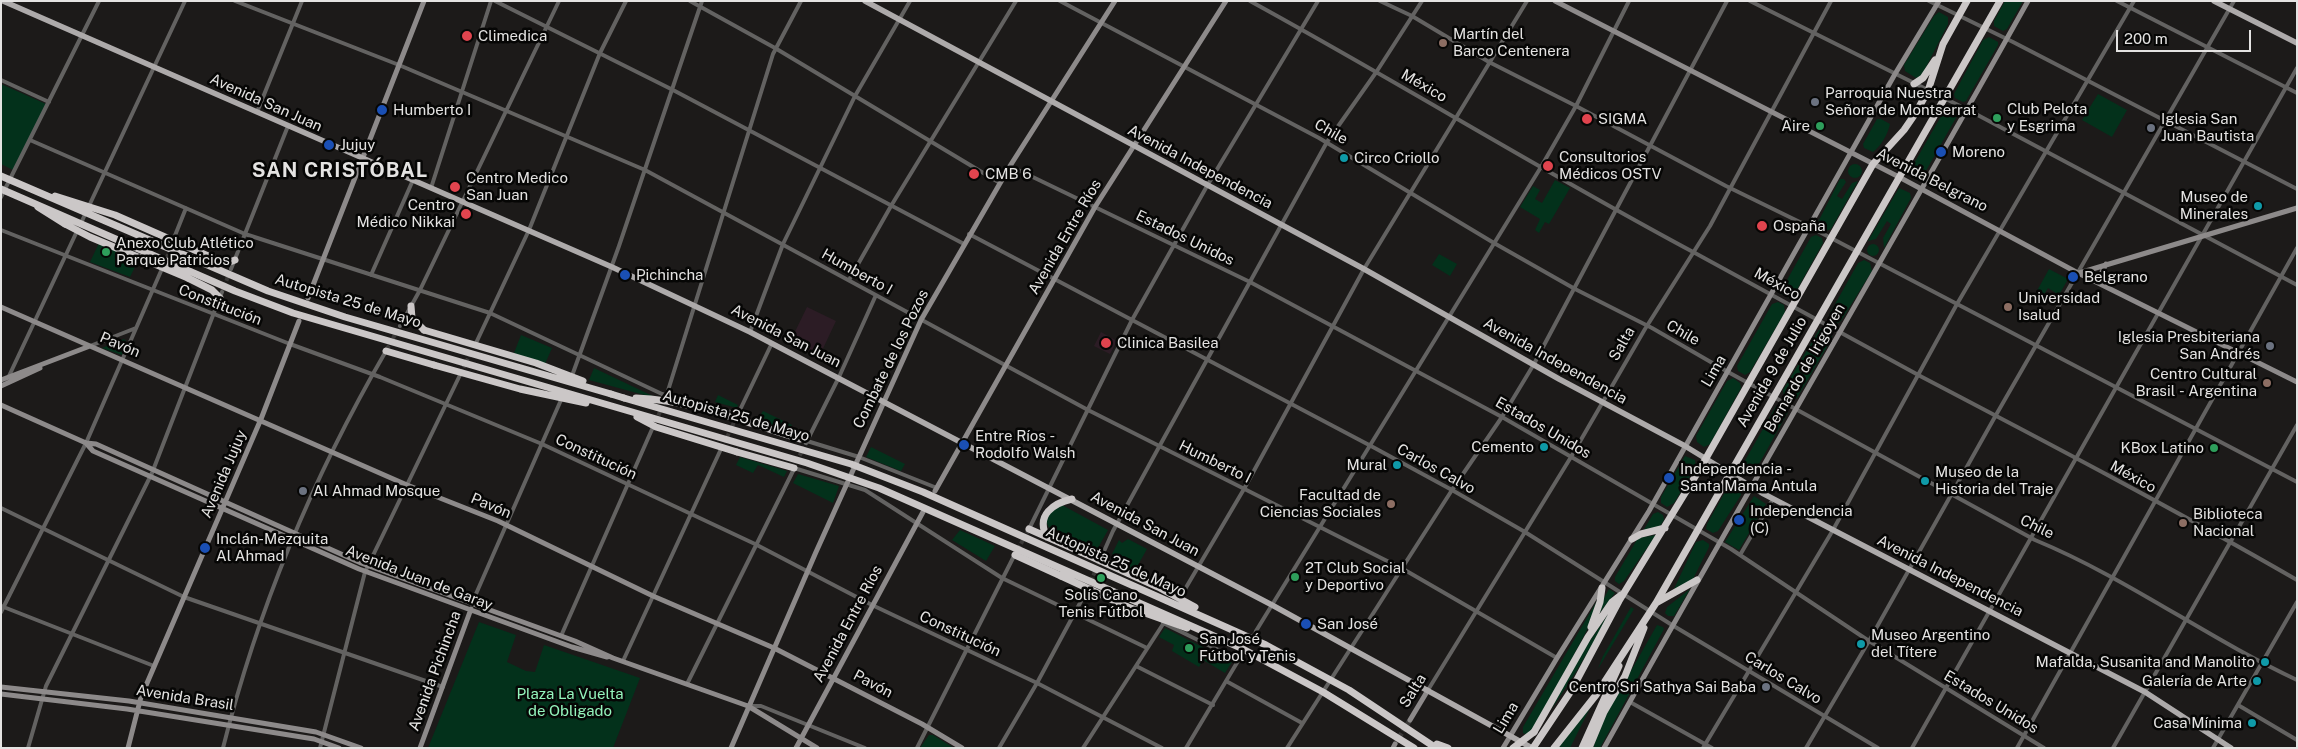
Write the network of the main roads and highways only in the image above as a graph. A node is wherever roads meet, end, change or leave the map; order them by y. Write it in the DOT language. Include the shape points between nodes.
graph roads {
  1 [pos="3,1"];
  2 [pos="424,1"];
  3 [pos="865,1"];
  4 [pos="1115,1"];
  5 [pos="1226,1"];
  6 [pos="1555,1"];
  7 [pos="1966,1"];
  8 [pos="2000,1"];
  9 [pos="2028,1"];
  10 [pos="2214,1"];
  11 [pos="1938,3"];
  12 [pos="2297,43"];
  13 [pos="1939,54"];
  14 [pos="1914,84"];
  15 [pos="1052,101"];
  16 [pos="1133,146"];
  17 [pos="1852,153"];
  18 [pos="362,159"];
  19 [pos="1873,164"];
  20 [pos="1,176"];
  21 [pos="1899,177"];
  22 [pos="1,189"];
  23 [pos="31,189"];
  24 [pos="1921,189"];
  25 [pos="30,201"];
  26 [pos="2297,208"];
  27 [pos="235,260"];
  28 [pos="2107,262"];
  29 [pos="2078,273"];
  30 [pos="2103,284"];
  31 [pos="221,295"];
  32 [pos="308,298"];
  33 [pos="411,306"];
  34 [pos="1,307"];
  35 [pos="299,321"];
  36 [pos="90,346"];
  37 [pos="386,350"];
  38 [pos="47,364"];
  39 [pos="1,380"];
  40 [pos="2297,382"];
  41 [pos="1,386"];
  42 [pos="611,394"];
  43 [pos="624,398"];
  44 [pos="885,401"];
  45 [pos="608,405"];
  46 [pos="1,406"];
  47 [pos="621,409"];
  48 [pos="261,419"];
  49 [pos="804,441"];
  50 [pos="963,442"];
  51 [pos="86,443"];
  52 [pos="1685,446"];
  53 [pos="1706,459"];
  54 [pos="795,467"];
  55 [pos="1730,473"];
  56 [pos="1751,487"];
  57 [pos="936,489"];
  58 [pos="1072,500"];
  59 [pos="226,501"];
  60 [pos="223,508"];
  61 [pos="923,512"];
  62 [pos="1666,527"];
  63 [pos="1029,530"];
  64 [pos="1047,537"];
  65 [pos="1632,539"];
  66 [pos="1015,554"];
  67 [pos="1697,580"];
  68 [pos="1604,585"];
  69 [pos="1624,594"];
  70 [pos="472,603"];
  71 [pos="1656,603"];
  72 [pos="1651,611"];
  73 [pos="471,612"];
  74 [pos="1228,626"];
  75 [pos="1588,637"];
  76 [pos="1222,640"];
  77 [pos="1630,643"];
  78 [pos="774,648"];
  79 [pos="613,658"];
  80 [pos="834,677"];
  81 [pos="1,687"];
  82 [pos="1428,690"];
  83 [pos="1,694"];
  84 [pos="139,703"];
  85 [pos="748,706"];
  86 [pos="137,710"];
  87 [pos="1410,720"];
  88 [pos="1371,721"];
  89 [pos="1510,736"];
  90 [pos="801,738"];
  91 [pos="1439,746"];
  92 [pos="128,748"];
  93 [pos="339,748"];
  94 [pos="361,748"];
  95 [pos="420,748"];
  96 [pos="731,748"];
  97 [pos="796,748"];
  98 [pos="816,748"];
  99 [pos="962,748"];
  100 [pos="1406,748"];
  101 [pos="1414,748"];
  102 [pos="1448,748"];
  103 [pos="1503,748"];
  104 [pos="1513,748"];
  105 [pos="1532,748"];
  106 [pos="1554,748"];
  107 [pos="1582,748"];
  108 [pos="1589,748"];
  109 [pos="1604,748"];
  110 [pos="2231,748"];
  1 -- 18 [label="main road, Avenida San Juan"];
  2 -- 18 [label="main road"];
  3 -- 15 [label="main road, Avenida Independencia"];
  4 -- 15 [label="main road, Combate de los Pozos"];
  5 -- 16 [label="main road, Avenida Entre Ríos"];
  6 -- 17 [label="main road, Avenida Belgrano"];
  7 -- 13 [label="highway, Avenida 9 de Julio"];
  8 -- 21 [label="highway, Avenida 9 de Julio"];
  9 -- 24 [label="main road, Bernardo de Irigoyen"];
  10 -- 12 [label="main road"];
  11 -- 17 [label="main road, Lima"];
  13 -- 14 [label="highway"];
  13 -- 19 [label="highway, Avenida 9 de Julio" via="1928,91 1906,127"];
  15 -- 16 [label="main road, Avenida Independencia"];
  15 -- 44 [label="main road, Combate de los Pozos" via="969,234 921,320"];
  16 -- 50 [label="main road, Avenida Entre Ríos" via="1054,278"];
  16 -- 52 [label="main road, Avenida Independencia" via="1364,268"];
  17 -- 19 [label="main road, Avenida Belgrano"];
  17 -- 52 [label="main road, Lima"];
  18 -- 32 [label="main road"];
  18 -- 44 [label="main road, Avenida San Juan" via="694,304"];
  19 -- 21 [label="main road, Avenida Belgrano"];
  19 -- 53 [label="highway, Avenida 9 de Julio"];
  20 -- 23 [label="highway, Autopista 25 de Mayo, bridge"];
  21 -- 24 [label="main road, Avenida Belgrano"];
  21 -- 55 [label="highway, Avenida 9 de Julio"];
  22 -- 25 [label="highway, Autopista 25 de Mayo, bridge"];
  23 -- 27 [label="highway, bridge" via="107,212 215,259 227,263"];
  23 -- 42 [label="highway, Autopista 25 de Mayo, bridge" via="283,297"];
  24 -- 29 [label="main road, Avenida Belgrano"];
  24 -- 56 [label="main road, Bernardo de Irigoyen"];
  25 -- 31 [label="highway, bridge" via="90,237"];
  25 -- 45 [label="highway, Autopista 25 de Mayo, bridge" via="293,313"];
  26 -- 28 [label="main road"];
  28 -- 29 [label="main road"];
  28 -- 30 [label="main road" via="2101,274"];
  29 -- 30 [label="main road, Avenida Belgrano"];
  30 -- 40 [label="main road, Avenida Belgrano"];
  33 -- 42 [label="highway, bridge" via="412,318 424,330 544,366"];
  34 -- 36 [label="main road, Pavón"];
  35 -- 48 [label="main road, Avenida Jujuy"];
  36 -- 38 [label="main road"];
  36 -- 48 [label="main road, Pavón"];
  37 -- 45 [label="highway, bridge" via="520,389"];
  38 -- 39 [label="main road"];
  38 -- 41 [label="main road"];
  42 -- 43 [label="highway, Autopista 25 de Mayo, bridge"];
  43 -- 49 [label="highway, bridge" via="655,399 690,406"];
  43 -- 74 [label="highway, Autopista 25 de Mayo, bridge" via="876,474"];
  44 -- 50 [label="main road, Avenida San Juan"];
  44 -- 78 [label="main road, Combate de los Pozos"];
  45 -- 47 [label="highway, Autopista 25 de Mayo, bridge"];
  46 -- 51 [label="main road, Avenida Juan de Garay"];
  47 -- 54 [label="highway, bridge" via="656,427"];
  47 -- 76 [label="highway, Autopista 25 de Mayo, bridge" via="807,463 916,502"];
  48 -- 59 [label="main road, Avenida Jujuy"];
  48 -- 78 [label="main road, Pavón"];
  50 -- 57 [label="main road, Avenida Entre Ríos"];
  50 -- 58 [label="main road, Avenida San Juan"];
  51 -- 59 [label="main road, Avenida Juan de Garay" via="96,444"];
  51 -- 60 [label="main road, Avenida Juan de Garay" via="94,451"];
  52 -- 53 [label="main road, Avenida Independencia"];
  52 -- 65 [label="main road, Lima"];
  53 -- 55 [label="main road, Avenida Independencia"];
  53 -- 62 [label="highway, Avenida 9 de Julio"];
  55 -- 56 [label="main road, Avenida Independencia"];
  55 -- 71 [label="highway, Avenida 9 de Julio"];
  56 -- 67 [label="main road, Bernardo de Irigoyen"];
  56 -- 110 [label="main road, Avenida Independencia" via="2145,692"];
  58 -- 64 [label="highway" via="1050,508 1043,524"];
  58 -- 82 [label="main road, Avenida San Juan"];
  59 -- 60 [label="main road, Avenida Jujuy"];
  59 -- 70 [label="main road, Avenida Juan de Garay" via="368,565"];
  60 -- 73 [label="main road, Avenida Juan de Garay" via="365,572"];
  60 -- 84 [label="main road, Avenida Jujuy"];
  61 -- 80 [label="main road, Avenida Entre Ríos"];
  62 -- 65 [label="highway"];
  62 -- 69 [label="highway, Avenida 9 de Julio"];
  63 -- 64 [label="highway"];
  64 -- 74 [label="highway, bridge" via="1166,591"];
  65 -- 68 [label="main road, Lima"];
  66 -- 76 [label="highway, bridge" via="1128,606"];
  67 -- 71 [label="highway"];
  67 -- 109 [label="main road, Bernardo de Irigoyen"];
  68 -- 75 [label="highway"];
  68 -- 89 [label="main road, Lima"];
  69 -- 75 [label="highway" via="1612,602"];
  69 -- 105 [label="highway, Avenida 9 de Julio" via="1571,691"];
  70 -- 73 [label="main road, Avenida Pichincha"];
  70 -- 79 [label="main road, Avenida Juan de Garay"];
  71 -- 72 [label="highway, Avenida 9 de Julio"];
  72 -- 77 [label="highway, Avenida 9 de Julio"];
  72 -- 108 [label="highway" via="1625,676 1600,718"];
  73 -- 79 [label="main road, Avenida Juan de Garay" via="580,650"];
  73 -- 95 [label="main road, Avenida Pichincha"];
  74 -- 91 [label="highway, Autopista 25 de Mayo, bridge" via="1327,678"];
  75 -- 104 [label="highway, bridge" via="1534,732"];
  76 -- 88 [label="highway, Autopista 25 de Mayo, bridge" via="1272,664"];
  77 -- 106 [label="highway, Avenida 9 de Julio" via="1596,695"];
  77 -- 107 [label="highway"];
  78 -- 80 [label="main road, Pavón"];
  78 -- 85 [label="main road, Combate de los Pozos"];
  79 -- 85 [label="main road, Avenida Juan de Garay"];
  80 -- 90 [label="main road, Avenida Entre Ríos"];
  80 -- 99 [label="main road, Pavón"];
  81 -- 84 [label="main road, Avenida Brasil"];
  82 -- 87 [label="main road, Salta"];
  82 -- 89 [label="main road, Avenida San Juan"];
  83 -- 86 [label="main road, Avenida Brasil"];
  84 -- 86 [label="main road, Avenida Jujuy"];
  84 -- 94 [label="main road, Avenida Brasil" via="323,734"];
  85 -- 90 [label="main road, Avenida Juan de Garay"];
  85 -- 96 [label="main road, Combate de los Pozos"];
  86 -- 92 [label="main road, Avenida Jujuy"];
  86 -- 93 [label="main road, Avenida Brasil" via="321,741"];
  88 -- 100 [label="highway, bridge"];
  88 -- 101 [label="highway, Autopista 25 de Mayo, bridge"];
  89 -- 103 [label="main road, Lima"];
  89 -- 105 [label="main road, Avenida San Juan"];
  90 -- 97 [label="main road, Avenida Entre Ríos"];
  90 -- 98 [label="main road, Avenida Juan de Garay"];
  91 -- 102 [label="highway, Autopista 25 de Mayo"];
}
